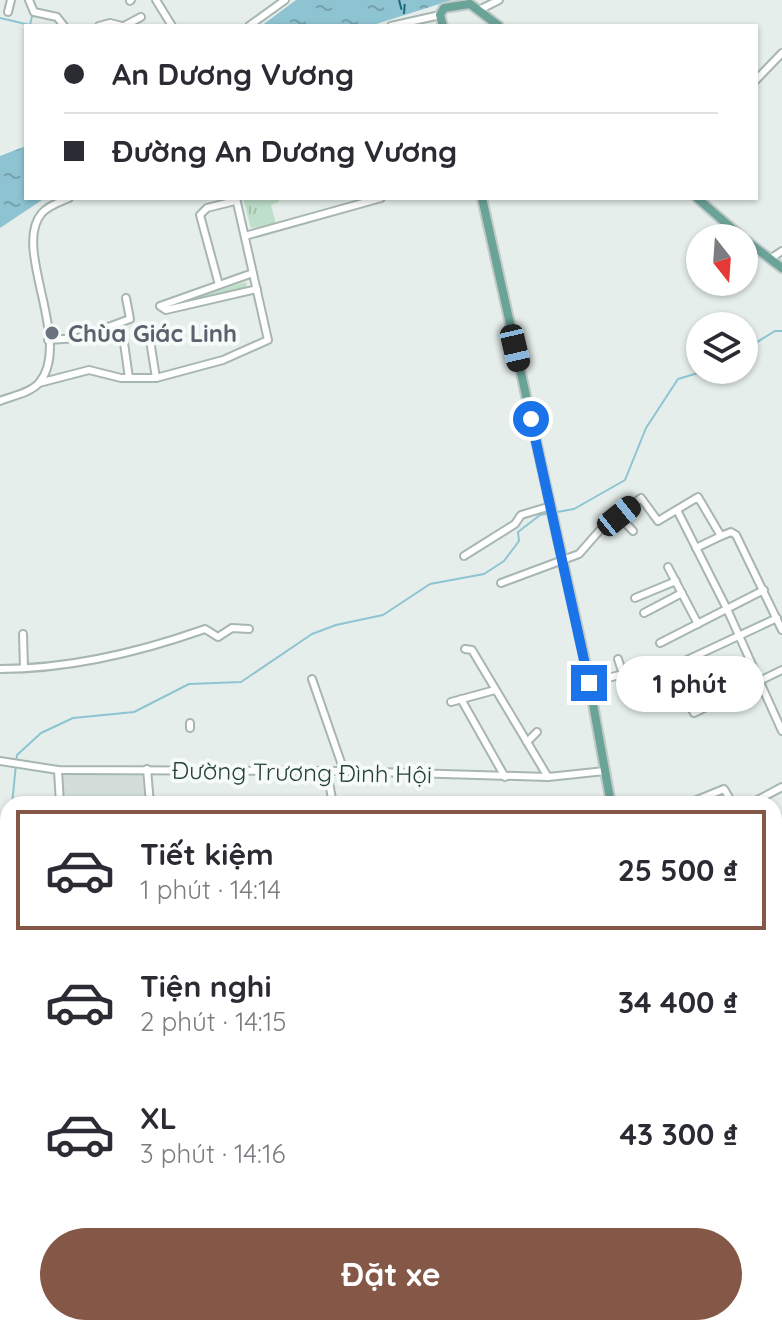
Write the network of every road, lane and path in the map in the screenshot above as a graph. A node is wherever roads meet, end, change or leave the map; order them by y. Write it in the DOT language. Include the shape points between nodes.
graph roads {
  1 [pos="11,0"];
  2 [pos="29,0"];
  3 [pos="156,0"];
  4 [pos="285,0"];
  5 [pos="499,0"];
  6 [pos="481,9"];
  7 [pos="8,12"];
  8 [pos="440,15"];
  9 [pos="141,17"];
  10 [pos="63,24"];
  11 [pos="127,24"];
  12 [pos="171,24"];
  13 [pos="252,24"];
  14 [pos="394,24"];
  15 [pos="442,24"];
  16 [pos="497,24"];
  17 [pos="782,53"];
  18 [pos="758,78"];
  19 [pos="65,200"];
  20 [pos="233,200"];
  21 [pos="236,200"];
  22 [pos="374,200"];
  23 [pos="482,200"];
  24 [pos="699,200"];
  25 [pos="727,224"];
  26 [pos="245,236"];
  27 [pos="758,250"];
  28 [pos="782,251"];
  29 [pos="770,259"];
  30 [pos="782,268"];
  31 [pos="253,273"];
  32 [pos="219,285"];
  33 [pos="257,289"];
  34 [pos="126,298"];
  35 [pos="149,334"];
  36 [pos="123,336"];
  37 [pos="48,340"];
  38 [pos="129,378"];
  39 [pos="156,378"];
  40 [pos="39,383"];
  41 [pos="0,401"];
  42 [pos="551,507"];
  43 [pos="677,510"];
  44 [pos="619,516"];
  45 [pos="633,531"];
  46 [pos="721,536"];
  47 [pos="696,548"];
  48 [pos="464,556"];
  49 [pos="564,561"];
  50 [pos="668,567"];
  51 [pos="676,581"];
  52 [pos="501,583"];
  53 [pos="764,590"];
  54 [pos="682,593"];
  55 [pos="635,598"];
  56 [pos="727,609"];
  57 [pos="644,613"];
  58 [pos="777,618"];
  59 [pos="698,624"];
  60 [pos="249,629"];
  61 [pos="782,630"];
  62 [pos="23,634"];
  63 [pos="739,636"];
  64 [pos="660,643"];
  65 [pos="469,649"];
  66 [pos="618,659"];
  67 [pos="24,668"];
  68 [pos="0,669"];
  69 [pos="782,670"];
  70 [pos="623,674"];
  71 [pos="312,679"];
  72 [pos="759,679"];
  73 [pos="589,683"];
  74 [pos="495,690"];
  75 [pos="628,690"];
  76 [pos="461,699"];
  77 [pos="451,702"];
  78 [pos="782,731"];
  79 [pos="537,732"];
  80 [pos="527,742"];
  81 [pos="0,761"];
  82 [pos="147,769"];
  83 [pos="58,770"];
  84 [pos="344,771"];
  85 [pos="605,771"];
  86 [pos="327,772"];
  87 [pos="505,777"];
  88 [pos="548,777"];
  89 [pos="60,796"];
  90 [pos="149,796"];
  91 [pos="332,796"];
  92 [pos="610,796"];
  93 [pos="707,796"];
  94 [pos="728,796"];
  1 -- 7 [label="street"];
  2 -- 10 [label="street" via="34,12"];
  3 -- 12 [label="street"];
  4 -- 13 [label="street"];
  5 -- 6 [label="street"];
  6 -- 8 [label="main road" via="450,5"];
  6 -- 16 [label="main road"];
  8 -- 14 [label="street" via="404,18"];
  8 -- 15 [label="main road"];
  9 -- 11 [label="street"];
  17 -- 18 [label="street"];
  19 -- 37 [label="street" via="40,214 33,234"];
  20 -- 32 [label="street" via="200,215"];
  21 -- 26 [label="street"];
  22 -- 26 [label="street"];
  23 -- 42 [label="main road"];
  24 -- 25 [label="main road"];
  26 -- 31 [label="street"];
  27 -- 29 [label="main road"];
  28 -- 29 [label="street"];
  29 -- 30 [label="main road"];
  31 -- 32 [label="street"];
  31 -- 33 [label="street"];
  32 -- 33 [label="street" via="164,302 161,309"];
  33 -- 39 [label="street" via="268,340 223,360"];
  34 -- 37 [label="street" via="130,319 78,338"];
  35 -- 39 [label="street"];
  36 -- 38 [label="street"];
  37 -- 40 [label="street"];
  38 -- 39 [label="street"];
  38 -- 40 [label="street" via="89,370"];
  40 -- 41 [label="street"];
  42 -- 48 [label="street" via="521,515"];
  42 -- 49 [label="main road"];
  43 -- 44 [label="street" via="658,521 641,498"];
  43 -- 46 [label="street" via="698,497"];
  43 -- 47 [label="street"];
  44 -- 45 [label="street"];
  44 -- 49 [label="street" via="579,554"];
  46 -- 47 [label="street"];
  46 -- 53 [label="street" via="736,535"];
  47 -- 56 [label="street"];
  49 -- 52 [label="street"];
  49 -- 73 [label="main road"];
  50 -- 51 [label="street"];
  51 -- 54 [label="street"];
  51 -- 55 [label="street"];
  53 -- 56 [label="street"];
  53 -- 58 [label="street"];
  54 -- 57 [label="street"];
  54 -- 59 [label="street"];
  56 -- 59 [label="street"];
  56 -- 63 [label="street"];
  58 -- 61 [label="street"];
  58 -- 63 [label="street"];
  59 -- 64 [label="street"];
  60 -- 67 [label="street" via="232,628 218,637 205,629 62,668"];
  62 -- 67 [label="street"];
  63 -- 72 [label="street"];
  63 -- 72 [label="street" via="672,667 694,713"];
  65 -- 74 [label="street"];
  66 -- 70 [label="street"];
  67 -- 68 [label="street"];
  69 -- 72 [label="street"];
  70 -- 73 [label="street"];
  70 -- 75 [label="street"];
  71 -- 84 [label="street"];
  72 -- 78 [label="street"];
  73 -- 85 [label="main road"];
  74 -- 76 [label="street"];
  74 -- 80 [label="street"];
  76 -- 77 [label="street"];
  76 -- 87 [label="street"];
  79 -- 80 [label="street"];
  80 -- 88 [label="street"];
  81 -- 83 [label="street, Đường Trương Đình Hội"];
  82 -- 83 [label="street, Đường Trương Đình Hội"];
  82 -- 86 [label="street, Đường Trương Đình Hội"];
  82 -- 90 [label="street"];
  83 -- 89 [label="street"];
  84 -- 86 [label="street, Đường Trương Đình Hội"];
  84 -- 87 [label="street, Đường Trương Đình Hội"];
  85 -- 88 [label="street, Đường Trương Đình Hội"];
  85 -- 92 [label="main road"];
  86 -- 91 [label="street"];
  87 -- 88 [label="street, Đường Trương Đình Hội"];
  93 -- 94 [label="street" via="724,789"];
}
